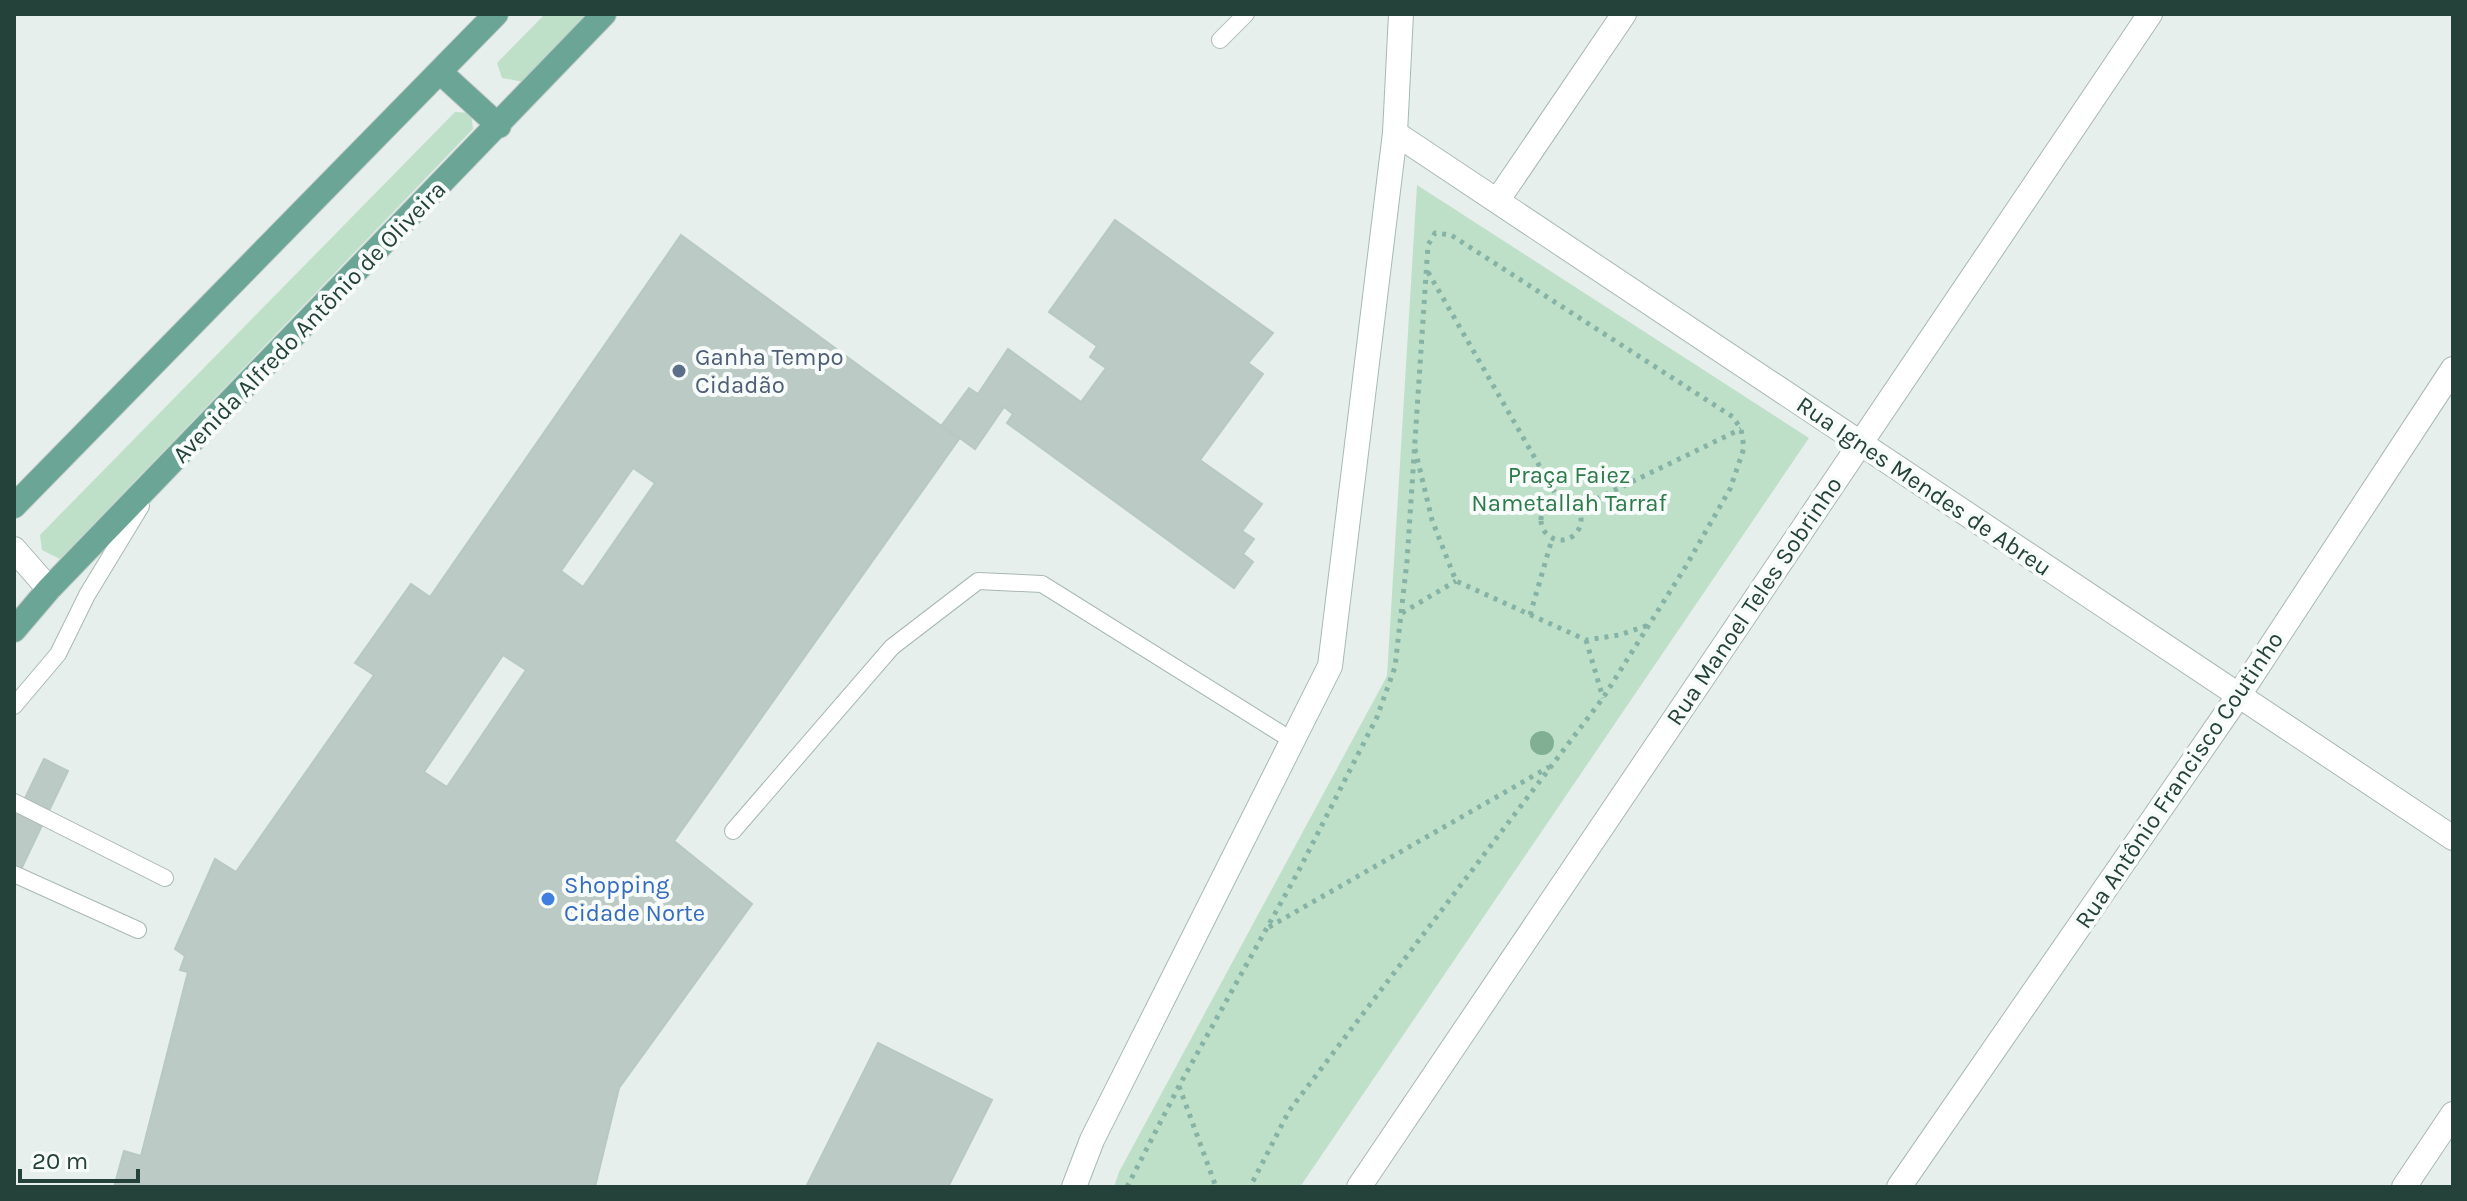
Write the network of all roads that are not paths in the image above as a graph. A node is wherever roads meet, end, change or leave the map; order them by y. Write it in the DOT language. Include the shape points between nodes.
graph roads {
  1 [pos="496,14"];
  2 [pos="604,14"];
  3 [pos="1246,14"];
  4 [pos="1401,14"];
  5 [pos="1624,14"];
  6 [pos="2150,14"];
  7 [pos="1220,40"];
  8 [pos="440,72"];
  9 [pos="499,126"];
  10 [pos="1395,133"];
  11 [pos="1497,201"];
  12 [pos="2453,369"];
  13 [pos="1861,443"];
  14 [pos="161,473"];
  15 [pos="14,506"];
  16 [pos="14,549"];
  17 [pos="49,589"];
  18 [pos="14,630"];
  19 [pos="2239,695"];
  20 [pos="14,706"];
  21 [pos="1293,741"];
  22 [pos="14,802"];
  23 [pos="733,831"];
  24 [pos="2453,838"];
  25 [pos="14,874"];
  26 [pos="165,878"];
  27 [pos="138,930"];
  28 [pos="2453,1114"];
  29 [pos="1074,1187"];
  30 [pos="1359,1187"];
  31 [pos="1899,1187"];
  32 [pos="2404,1187"];
  1 -- 8 [label="main road"];
  2 -- 9 [label="main road, Avenida Alfredo Antônio de Oliveira"];
  3 -- 7 [label="lane"];
  4 -- 10 [label="street"];
  5 -- 11 [label="street"];
  6 -- 13 [label="street, Rua Manoel Teles Sobrinho"];
  8 -- 9 [label="main road"];
  8 -- 15 [label="main road"];
  9 -- 14 [label="main road, Avenida Alfredo Antônio de Oliveira"];
  10 -- 11 [label="street, Rua Ignes Mendes de Abreu"];
  10 -- 21 [label="street" via="1330,666"];
  11 -- 13 [label="street, Rua Ignes Mendes de Abreu"];
  12 -- 19 [label="street, Rua Antônio Francisco Coutinho"];
  13 -- 19 [label="street, Rua Ignes Mendes de Abreu"];
  13 -- 30 [label="street, Rua Manoel Teles Sobrinho"];
  14 -- 17 [label="main road, Avenida Alfredo Antônio de Oliveira"];
  14 -- 20 [label="lane" via="101,570 58,654"];
  16 -- 17 [label="street"];
  17 -- 18 [label="main road, Avenida Alfredo Antônio de Oliveira"];
  19 -- 24 [label="street, Rua Ignes Mendes de Abreu"];
  19 -- 31 [label="street, Rua Antônio Francisco Coutinho"];
  21 -- 23 [label="lane" via="1042,584 978,581 892,647"];
  21 -- 29 [label="street" via="1092,1140"];
  22 -- 26 [label="lane"];
  25 -- 27 [label="lane"];
  28 -- 32 [label="street"];
}
